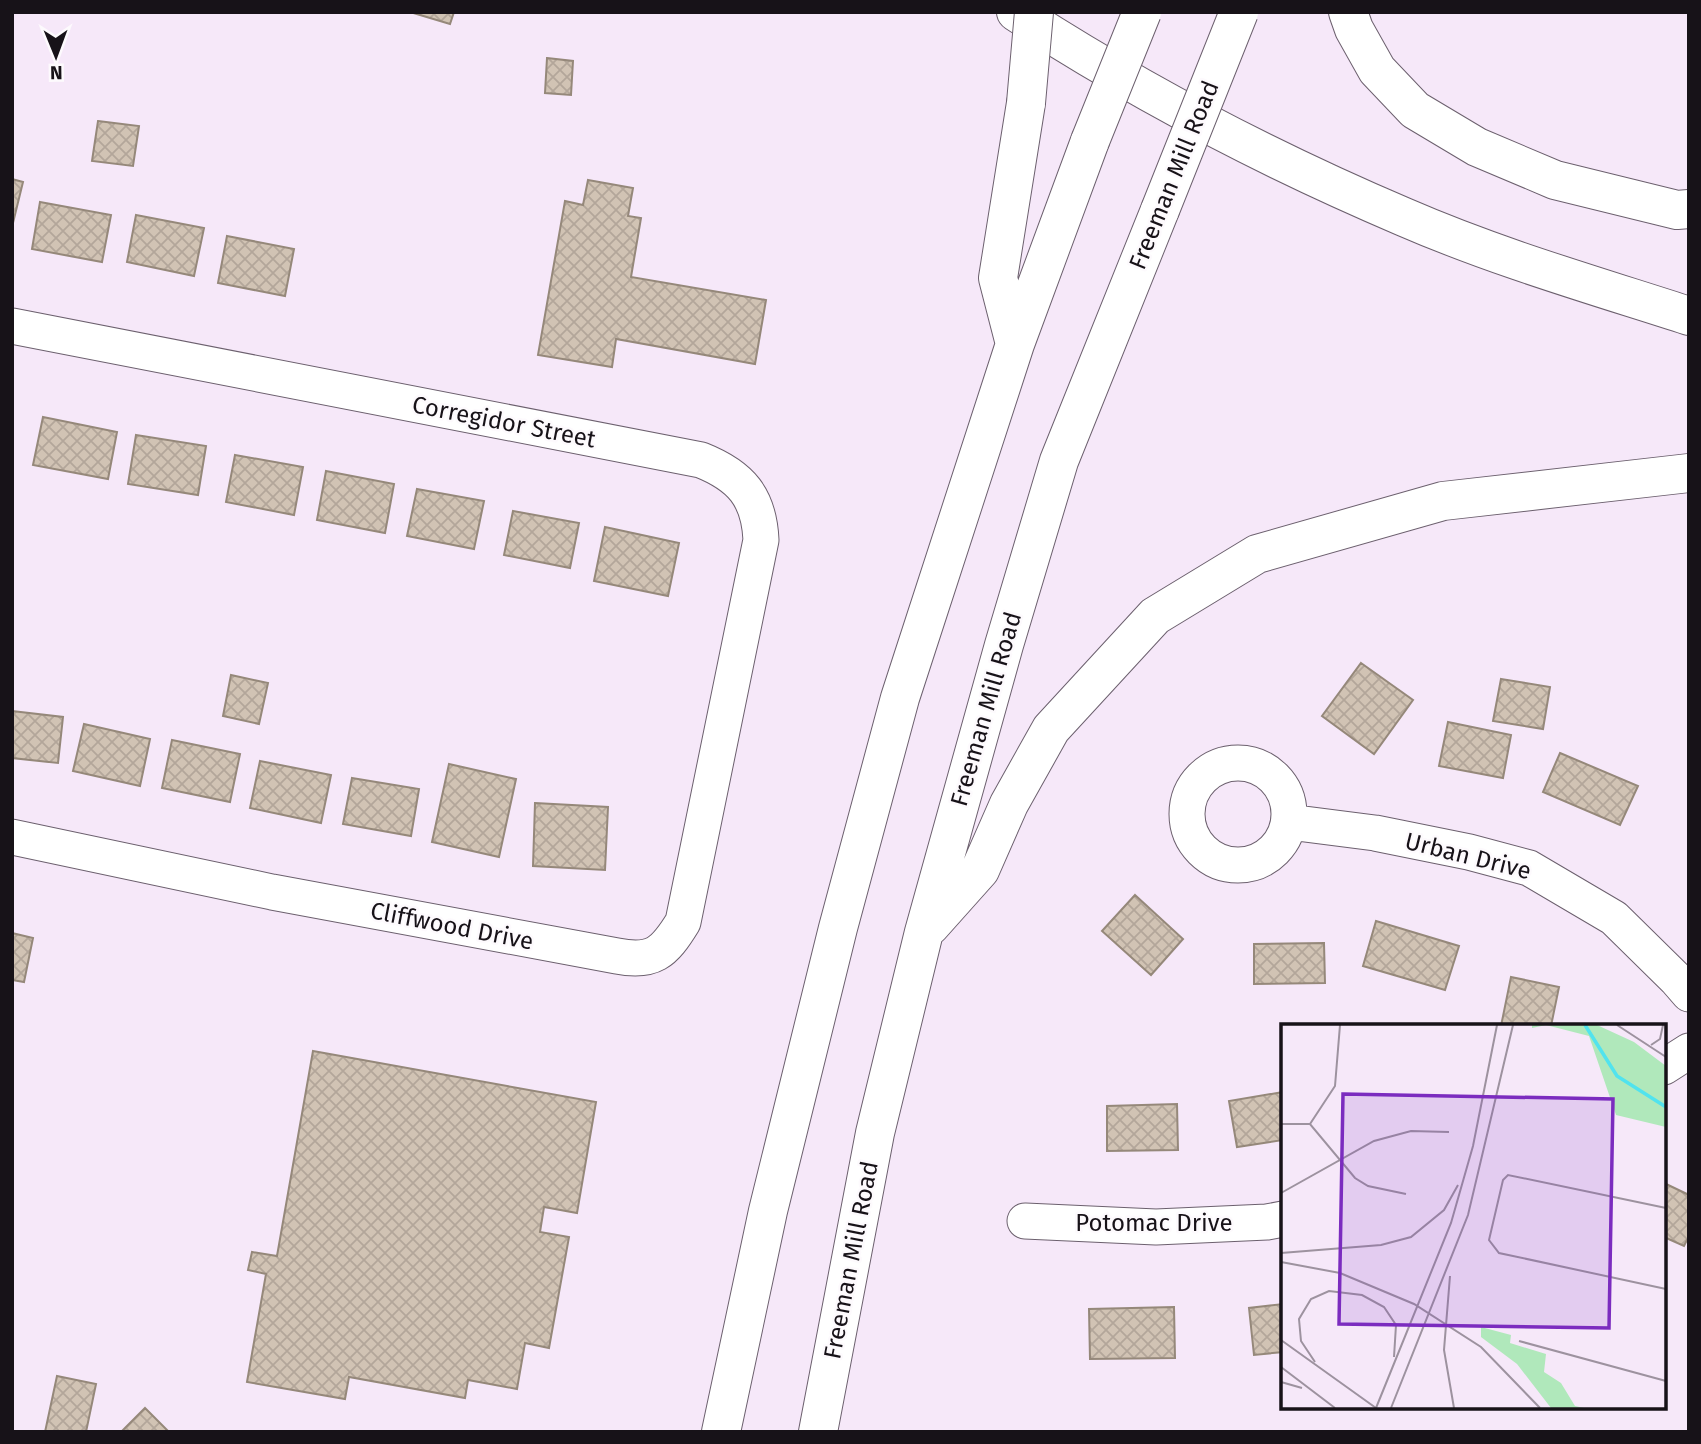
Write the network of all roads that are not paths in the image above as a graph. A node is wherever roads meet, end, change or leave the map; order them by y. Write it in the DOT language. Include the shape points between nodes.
graph roads {
  1 [pos="1016,12"];
  2 [pos="1034,12"];
  3 [pos="1142,12"];
  4 [pos="1239,12"];
  5 [pos="1348,12"];
  6 [pos="1689,209"];
  7 [pos="1689,316"];
  8 [pos="12,326"];
  9 [pos="1015,344"];
  10 [pos="1689,474"];
  11 [pos="724,728"];
  12 [pos="1289,821"];
  13 [pos="12,837"];
  14 [pos="924,932"];
  15 [pos="1689,994"];
  16 [pos="1689,1051"];
  17 [pos="1666,1066"];
  18 [pos="1281,1219"];
  19 [pos="1025,1221"];
  20 [pos="721,1432"];
  21 [pos="818,1432"];
  1 -- 7 [label="highway" via="1061,42 1228,134 1404,217 1539,268"];
  2 -- 9 [label="highway, bridge" via="1026,103 998,278"];
  3 -- 9 [label="highway, bridge"];
  4 -- 14 [label="highway, Freeman Mill Road, bridge" via="1059,461"];
  5 -- 6 [label="highway" via="1377,70 1415,110 1477,147 1555,180 1677,210"];
  8 -- 11 [label="street, Corregidor Street" via="701,460 723,469 755,506 761,540"];
  9 -- 20 [label="highway" via="900,698 855,864 768,1210"];
  10 -- 14 [label="highway" via="1443,501 1246,560 1155,616 1051,729 1009,804 981,870"];
  11 -- 13 [label="street, Cliffwood Drive" via="683,922 664,950 651,957 617,957"];
  12 -- 15 [label="street, Urban Drive" via="1469,852 1530,868 1614,918"];
  14 -- 21 [label="highway, Freeman Mill Road" via="875,1133"];
  16 -- 17 [label="street"];
  18 -- 19 [label="street, Potomac Drive" via="1156,1227"];
}
